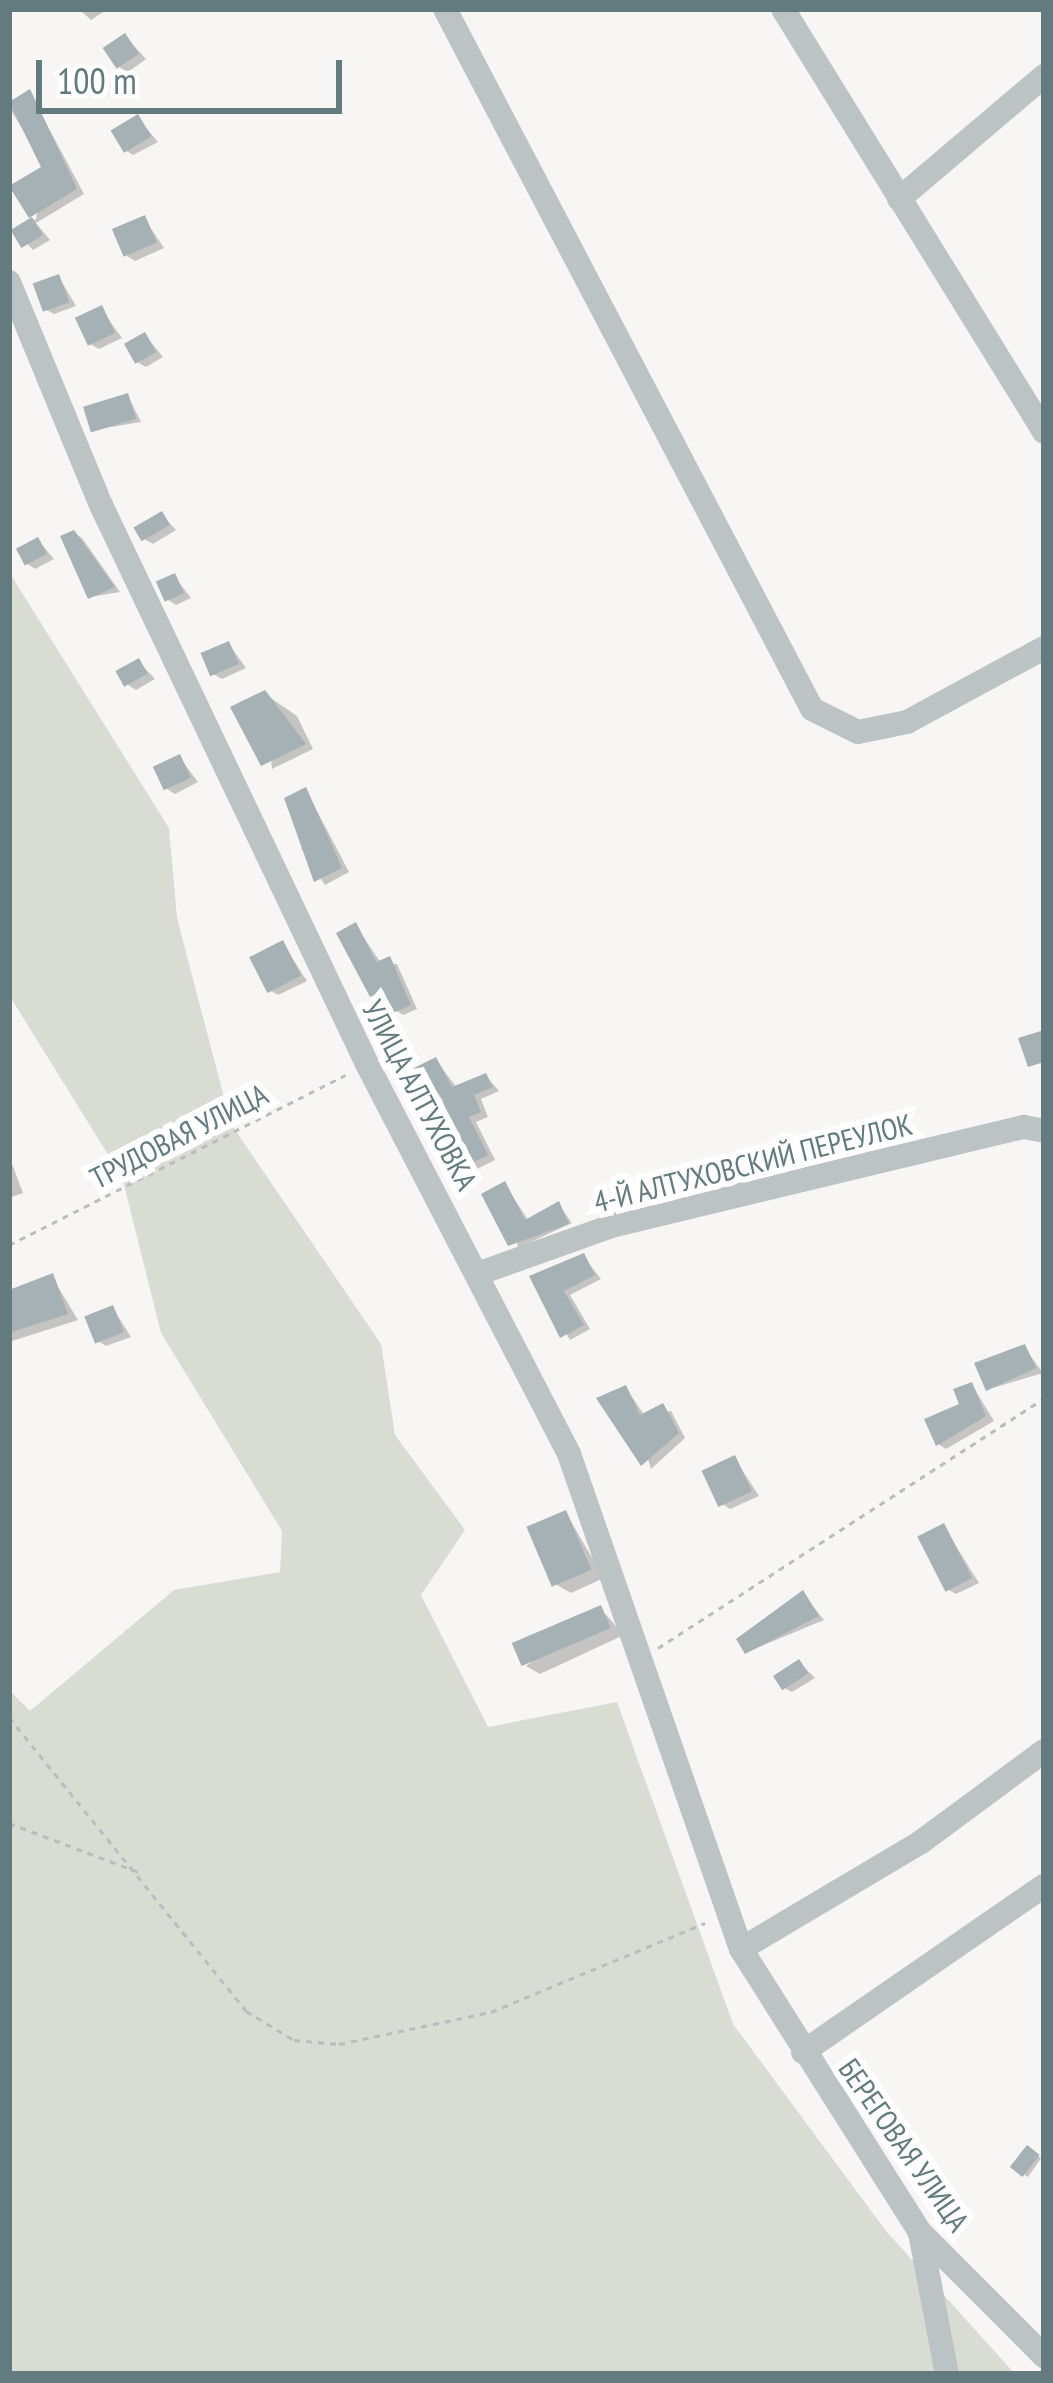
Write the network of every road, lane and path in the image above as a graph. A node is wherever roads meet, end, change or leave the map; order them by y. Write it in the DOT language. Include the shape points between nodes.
graph roads {
  1 [pos="445,9"];
  2 [pos="783,9"];
  3 [pos="1044,76"];
  4 [pos="899,200"];
  5 [pos="9,283"];
  6 [pos="1044,432"];
  7 [pos="1044,648"];
  8 [pos="367,1064"];
  9 [pos="1044,1131"];
  10 [pos="9,1245"];
  11 [pos="480,1273"];
  12 [pos="1044,1398"];
  13 [pos="637,1661"];
  14 [pos="9,1717"];
  15 [pos="1044,1751"];
  16 [pos="9,1823"];
  17 [pos="142,1874"];
  18 [pos="1044,1886"];
  19 [pos="728,1911"];
  20 [pos="741,1949"];
  21 [pos="803,2053"];
  22 [pos="919,2231"];
  23 [pos="1044,2356"];
  24 [pos="947,2374"];
  1 -- 7 [label="street" via="812,709 857,732 907,722"];
  2 -- 4 [label="street"];
  3 -- 4 [label="street"];
  4 -- 6 [label="street"];
  5 -- 8 [label="street, УЛИЦА АЛТУХОВКА" via="101,505"];
  8 -- 10 [label="path, ТРУДОВАЯ УЛИЦА"];
  8 -- 11 [label="street, УЛИЦА АЛТУХОВКА"];
  9 -- 11 [label="street, 4-Й АЛТУХОВСКИЙ ПЕРЕУЛОК" via="615,1225"];
  11 -- 13 [label="street, УЛИЦА АЛТУХОВКА" via="569,1454"];
  12 -- 13 [label="path"];
  13 -- 19 [label="street, УЛИЦА АЛТУХОВКА"];
  14 -- 17 [label="path"];
  15 -- 20 [label="street" via="921,1842"];
  16 -- 17 [label="path"];
  17 -- 19 [label="path" via="246,2011 294,2040 339,2044 555,1994"];
  18 -- 21 [label="street"];
  19 -- 20 [label="street, УЛИЦА АЛТУХОВКА"];
  20 -- 21 [label="street, БЕРЕГОВАЯ УЛИЦА"];
  21 -- 22 [label="street, БЕРЕГОВАЯ УЛИЦА"];
  22 -- 23 [label="street, БЕРЕГОВАЯ УЛИЦА"];
  22 -- 24 [label="street"];
}
